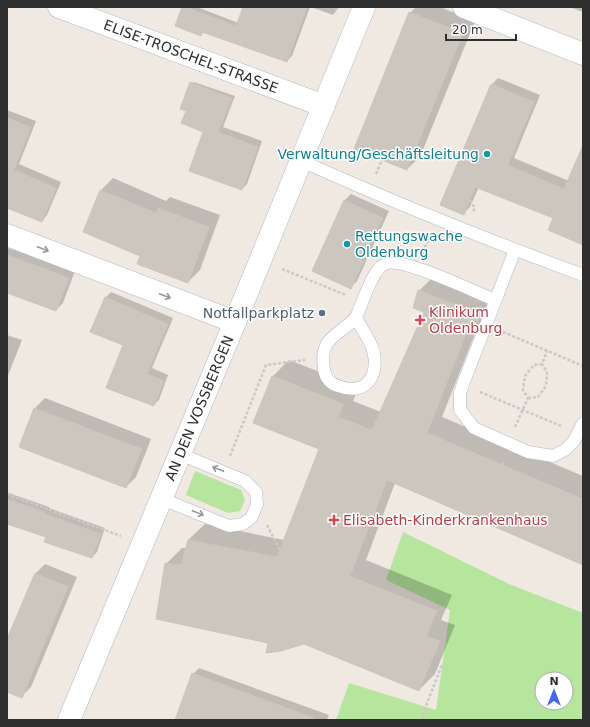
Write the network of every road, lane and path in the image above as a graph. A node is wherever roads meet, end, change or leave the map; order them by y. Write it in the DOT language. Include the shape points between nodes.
graph roads {
  1 [pos="59,7"];
  2 [pos="364,7"];
  3 [pos="464,7"];
  4 [pos="583,54"];
  5 [pos="324,106"];
  6 [pos="302,161"];
  7 [pos="436,219"];
  8 [pos="7,235"];
  9 [pos="515,250"];
  10 [pos="261,260"];
  11 [pos="417,268"];
  12 [pos="583,276"];
  13 [pos="495,300"];
  14 [pos="362,301"];
  15 [pos="356,318"];
  16 [pos="235,322"];
  17 [pos="486,325"];
  18 [pos="547,351"];
  19 [pos="322,357"];
  20 [pos="542,364"];
  21 [pos="583,366"];
  22 [pos="462,384"];
  23 [pos="528,398"];
  24 [pos="522,410"];
  25 [pos="581,428"];
  26 [pos="509,443"];
  27 [pos="180,454"];
  28 [pos="224,472"];
  29 [pos="7,494"];
  30 [pos="162,498"];
  31 [pos="143,544"];
  32 [pos="442,665"];
  33 [pos="69,720"];
  34 [pos="422,720"];
  1 -- 5 [label="street, ELISE-TROSCHEL-STRASSE"];
  2 -- 5 [label="street, AN DEN VOSSBERGEN"];
  3 -- 4 [label="street"];
  5 -- 6 [label="street, AN DEN VOSSBERGEN"];
  6 -- 7 [label="lane"];
  6 -- 10 [label="street, AN DEN VOSSBERGEN"];
  7 -- 9 [label="lane"];
  7 -- 11 [label="path"];
  8 -- 16 [label="street, one-way"];
  9 -- 12 [label="lane"];
  9 -- 13 [label="lane"];
  10 -- 14 [label="path"];
  10 -- 16 [label="street, AN DEN VOSSBERGEN"];
  11 -- 13 [label="lane"];
  11 -- 14 [label="lane" via="396,262 386,263 378,269"];
  13 -- 17 [label="lane"];
  14 -- 15 [label="lane"];
  15 -- 19 [label="lane" via="328,341"];
  15 -- 19 [label="lane" via="372,347 374,357 373,376 368,384 352,390 329,382 324,374"];
  16 -- 27 [label="street, AN DEN VOSSBERGEN"];
  17 -- 18 [label="path"];
  17 -- 22 [label="lane"];
  18 -- 20 [label="path"];
  18 -- 21 [label="path"];
  19 -- 28 [label="path" via="266,365"];
  20 -- 23 [label="path" via="534,365 525,376 523,390"];
  20 -- 23 [label="path" via="547,372 546,386 538,397"];
  22 -- 24 [label="path"];
  22 -- 26 [label="lane" via="460,410 474,428"];
  23 -- 24 [label="path"];
  24 -- 25 [label="path"];
  24 -- 26 [label="path"];
  25 -- 26 [label="lane" via="565,450 553,456 528,452"];
  28 -- 27 [label="lane, one-way"];
  27 -- 30 [label="street, AN DEN VOSSBERGEN"];
  30 -- 28 [label="lane, one-way" via="229,526 243,524 251,518 257,505 256,492 246,481"];
  29 -- 31 [label="path"];
  30 -- 31 [label="street, AN DEN VOSSBERGEN"];
  31 -- 33 [label="street, AN DEN VOSSBERGEN"];
  32 -- 34 [label="path"];
}
